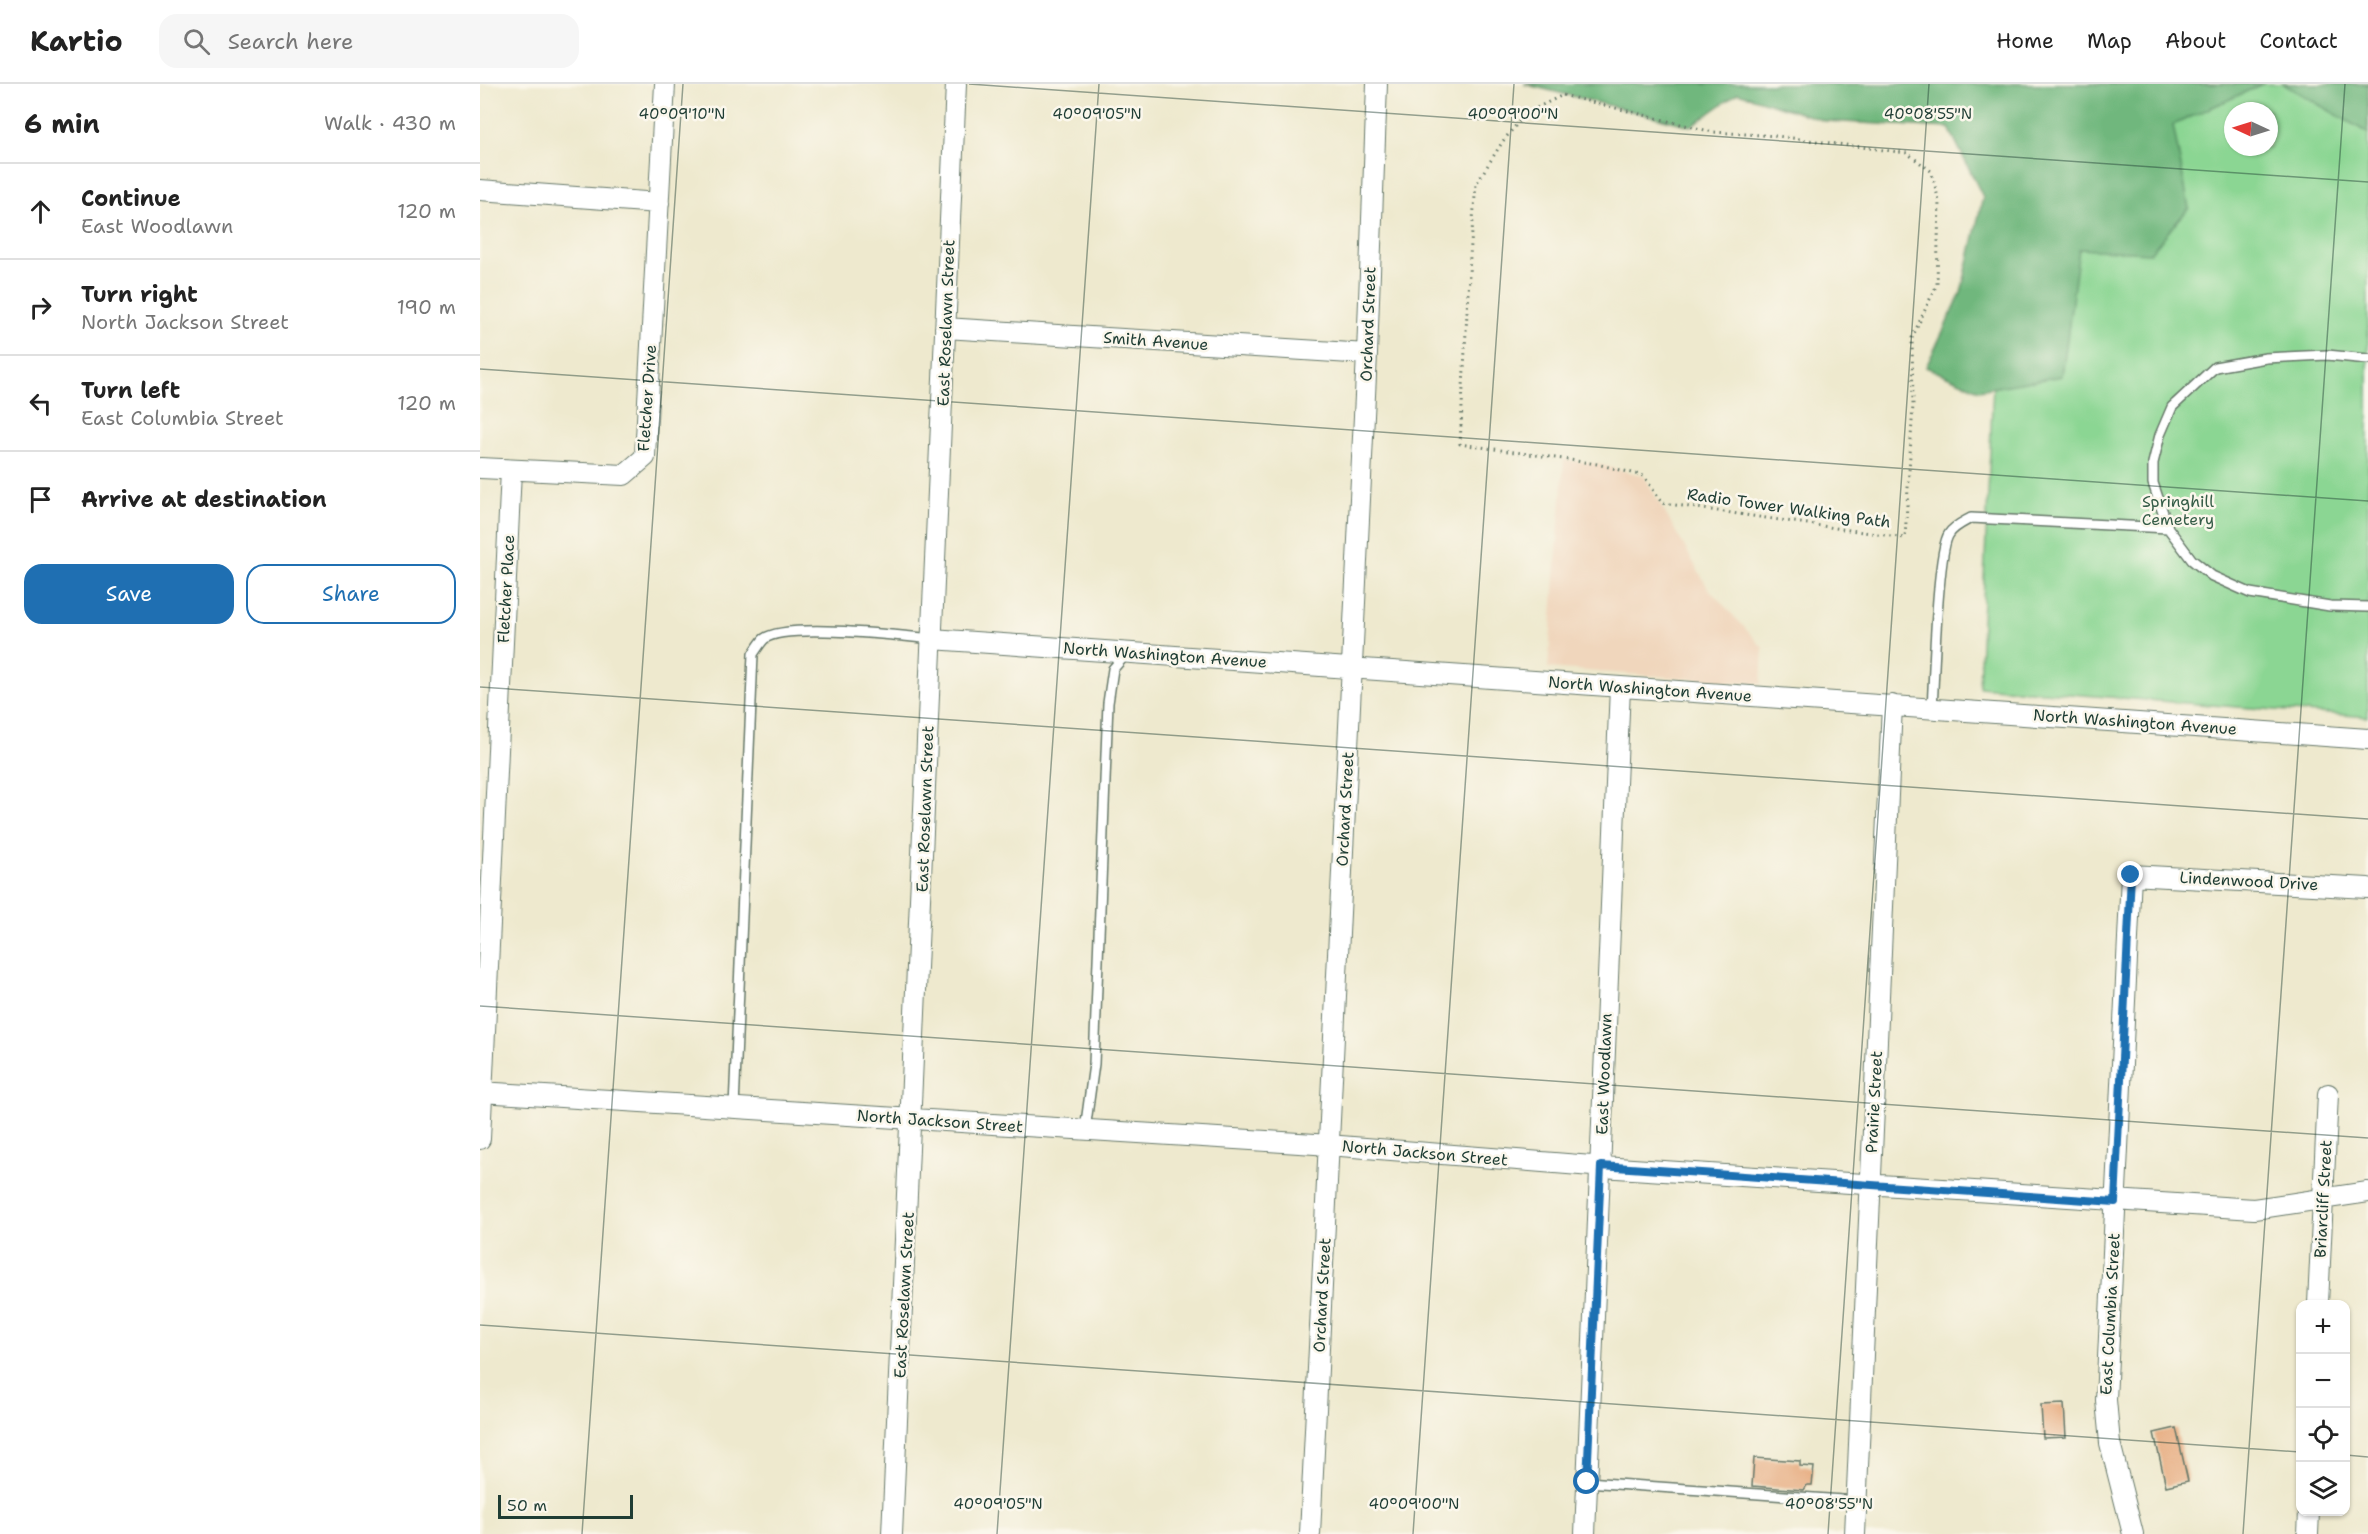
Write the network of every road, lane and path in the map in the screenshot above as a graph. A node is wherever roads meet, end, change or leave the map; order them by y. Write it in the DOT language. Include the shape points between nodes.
graph roads {
  1 [pos="665,84"];
  2 [pos="956,84"];
  3 [pos="1377,84"];
  4 [pos="480,190"];
  5 [pos="660,204"];
  6 [pos="1470,256"];
  7 [pos="945,328"];
  8 [pos="1367,354"];
  9 [pos="2368,359"];
  10 [pos="480,468"];
  11 [pos="511,470"];
  12 [pos="2168,528"];
  13 [pos="2368,607"];
  14 [pos="932,639"];
  15 [pos="1128,652"];
  16 [pos="1352,667"];
  17 [pos="1620,687"];
  18 [pos="1892,705"];
  19 [pos="1932,708"];
  20 [pos="2368,739"];
  21 [pos="2131,875"];
  22 [pos="2368,888"];
  23 [pos="481,1092"];
  24 [pos="2328,1094"];
  25 [pos="734,1108"];
  26 [pos="912,1119"];
  27 [pos="1085,1130"];
  28 [pos="480,1139"];
  29 [pos="1329,1145"];
  30 [pos="1601,1166"];
  31 [pos="1870,1183"];
  32 [pos="2368,1191"];
  33 [pos="2324,1199"];
  34 [pos="2115,1202"];
  35 [pos="2318,1300"];
  36 [pos="1587,1482"];
  37 [pos="1857,1501"];
  38 [pos="2309,1516"];
  39 [pos="892,1534"];
  40 [pos="1310,1534"];
  41 [pos="1584,1534"];
  42 [pos="1855,1534"];
  43 [pos="2133,1534"];
  44 [pos="2308,1534"];
  1 -- 5 [label="street, Fletcher Drive"];
  2 -- 7 [label="street, East Roselawn Street"];
  3 -- 8 [label="street, Orchard Street"];
  4 -- 5 [label="street"];
  5 -- 11 [label="street, Fletcher Drive" via="645,458 624,475"];
  6 -- 6 [label="path, Radio Tower Walking Path" via="1476,184 1526,113 1563,95 1713,132 1906,153 1931,171 1939,201 1937,284 1911,338 1912,416 1905,537 1662,503 1644,476 1597,464 1460,444"];
  7 -- 8 [label="street, Smith Avenue"];
  7 -- 14 [label="street, East Roselawn Street"];
  8 -- 16 [label="street, Orchard Street"];
  9 -- 12 [label="lane" via="2327,354 2266,358 2215,367 2172,407 2160,435 2153,483"];
  10 -- 11 [label="street, Fletcher Drive"];
  11 -- 23 [label="street, Fletcher Place"];
  12 -- 13 [label="lane" via="2192,560 2212,576 2250,593 2330,606"];
  12 -- 19 [label="lane" via="1971,518 1959,524 1948,535 1941,562"];
  14 -- 15 [label="street, North Washington Avenue"];
  14 -- 25 [label="lane" via="842,631 786,632 765,638 753,654"];
  14 -- 26 [label="street, East Roselawn Street"];
  15 -- 16 [label="street, North Washington Avenue"];
  15 -- 27 [label="lane" via="1113,669 1108,703 1094,1064"];
  16 -- 17 [label="street, North Washington Avenue"];
  16 -- 29 [label="street, Orchard Street"];
  17 -- 18 [label="street, North Washington Avenue"];
  17 -- 30 [label="street, East Woodlawn"];
  18 -- 19 [label="street, North Washington Avenue"];
  18 -- 31 [label="street, Prairie Street"];
  19 -- 20 [label="street, North Washington Avenue"];
  21 -- 22 [label="street, Lindenwood Drive"];
  21 -- 34 [label="street, East Columbia Street"];
  23 -- 25 [label="street, North Jackson Street"];
  23 -- 28 [label="street, Fletcher Place"];
  24 -- 33 [label="street, Briarcliff Street"];
  25 -- 26 [label="street, North Jackson Street"];
  26 -- 27 [label="street, North Jackson Street"];
  26 -- 39 [label="street, East Roselawn Street"];
  27 -- 29 [label="street, North Jackson Street"];
  29 -- 30 [label="street, North Jackson Street"];
  29 -- 40 [label="street, Orchard Street"];
  30 -- 31 [label="street, North Jackson Street"];
  30 -- 36 [label="street, East Woodlawn"];
  31 -- 34 [label="street, North Jackson Street"];
  31 -- 37 [label="street, Prairie Street"];
  32 -- 33 [label="street, North Jackson Street"];
  33 -- 34 [label="street, North Jackson Street" via="2254,1209"];
  33 -- 35 [label="street, Briarcliff Street"];
  34 -- 43 [label="street, East Columbia Street" via="2106,1400 2110,1443"];
  36 -- 37 [label="lane"];
  36 -- 41 [label="street, East Woodlawn"];
  37 -- 42 [label="street, Prairie Street"];
  38 -- 44 [label="street"];
}
